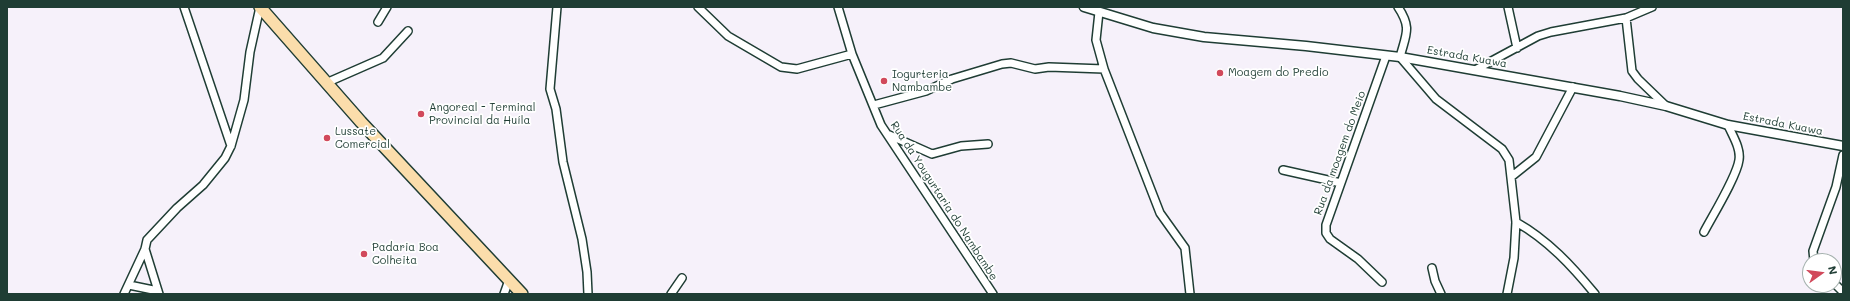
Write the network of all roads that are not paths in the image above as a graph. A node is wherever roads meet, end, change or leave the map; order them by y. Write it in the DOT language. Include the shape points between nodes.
graph roads {
  1 [pos="184,7"];
  2 [pos="260,7"];
  3 [pos="387,7"];
  4 [pos="557,7"];
  5 [pos="698,7"];
  6 [pos="838,7"];
  7 [pos="1084,7"];
  8 [pos="1398,7"];
  9 [pos="1508,7"];
  10 [pos="1652,7"];
  11 [pos="1099,12"];
  12 [pos="1626,18"];
  13 [pos="378,22"];
  14 [pos="408,31"];
  15 [pos="1517,48"];
  16 [pos="852,54"];
  17 [pos="1386,56"];
  18 [pos="1400,57"];
  19 [pos="1104,69"];
  20 [pos="1475,70"];
  21 [pos="326,83"];
  22 [pos="1573,87"];
  23 [pos="874,105"];
  24 [pos="1666,106"];
  25 [pos="1728,125"];
  26 [pos="886,134"];
  27 [pos="988,144"];
  28 [pos="231,146"];
  29 [pos="1843,146"];
  30 [pos="1843,154"];
  31 [pos="1284,170"];
  32 [pos="1511,177"];
  33 [pos="1341,183"];
  34 [pos="1516,222"];
  35 [pos="1704,232"];
  36 [pos="145,249"];
  37 [pos="1812,253"];
  38 [pos="1432,268"];
  39 [pos="682,278"];
  40 [pos="509,280"];
  41 [pos="1382,282"];
  42 [pos="129,285"];
  43 [pos="158,292"];
  44 [pos="124,294"];
  45 [pos="504,294"];
  46 [pos="522,294"];
  47 [pos="588,294"];
  48 [pos="671,294"];
  49 [pos="993,294"];
  50 [pos="1190,294"];
  51 [pos="1441,294"];
  52 [pos="1507,294"];
  53 [pos="1595,294"];
  1 -- 28 [label="street"];
  2 -- 21 [label="main road"];
  2 -- 28 [label="street" via="250,52 244,100"];
  3 -- 13 [label="street"];
  4 -- 47 [label="street" via="550,89 556,109 563,162 582,239 588,272"];
  5 -- 16 [label="street" via="728,36 781,67 797,69"];
  6 -- 16 [label="street, Rua da Yougurtaria do Nambambe"];
  7 -- 11 [label="street, Estrada Kuawa"];
  8 -- 18 [label="street" via="1407,23"];
  9 -- 15 [label="street"];
  10 -- 12 [label="street"];
  11 -- 17 [label="street, Estrada Kuawa" via="1153,28 1204,38 1306,46"];
  11 -- 19 [label="street" via="1096,40"];
  12 -- 15 [label="street" via="1551,32"];
  12 -- 24 [label="street" via="1632,71"];
  14 -- 21 [label="street" via="382,58"];
  15 -- 20 [label="street"];
  16 -- 23 [label="street, Rua da Yougurtaria do Nambambe"];
  17 -- 18 [label="street, Estrada Kuawa"];
  17 -- 33 [label="street, Rua da moagem do Meio"];
  18 -- 20 [label="street, Estrada Kuawa"];
  18 -- 32 [label="street" via="1436,99 1502,149 1509,160"];
  19 -- 23 [label="street" via="1035,69 1011,63 1002,64 952,79 926,91"];
  19 -- 50 [label="street" via="1160,213 1185,248"];
  20 -- 22 [label="street, Estrada Kuawa"];
  21 -- 40 [label="main road"];
  22 -- 24 [label="street, Estrada Kuawa"];
  22 -- 32 [label="street" via="1536,156"];
  23 -- 26 [label="street, Rua da Yougurtaria do Nambambe"];
  24 -- 25 [label="street, Estrada Kuawa"];
  25 -- 29 [label="street, Estrada Kuawa"];
  25 -- 35 [label="street" via="1738,148 1739,160 1734,176"];
  26 -- 27 [label="street" via="932,154 961,146"];
  26 -- 49 [label="street, Rua da Yougurtaria do Nambambe"];
  28 -- 36 [label="street" via="203,186 176,208 147,240"];
  30 -- 37 [label="street" via="1836,187"];
  31 -- 33 [label="street"];
  32 -- 34 [label="street"];
  33 -- 41 [label="street, Rua da moagem do Meio" via="1326,224 1326,233"];
  34 -- 52 [label="street" via="1514,258"];
  34 -- 53 [label="street" via="1535,232 1562,256"];
  36 -- 42 [label="street"];
  36 -- 43 [label="street"];
  38 -- 51 [label="street"];
  39 -- 48 [label="street"];
  40 -- 45 [label="street"];
  40 -- 46 [label="main road"];
  42 -- 43 [label="street"];
  42 -- 44 [label="street"];
}
